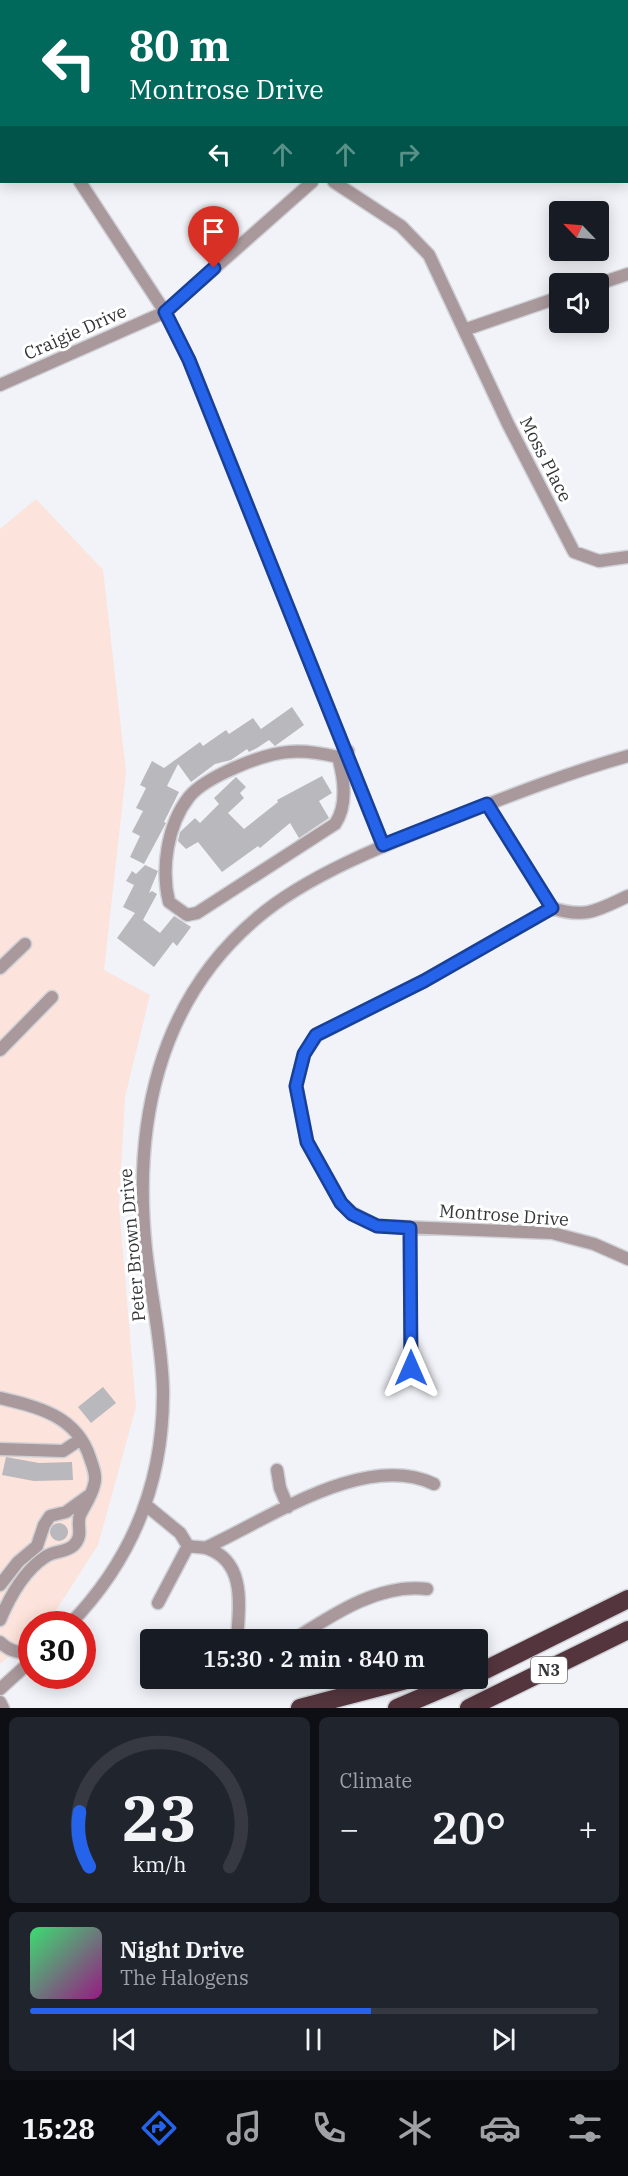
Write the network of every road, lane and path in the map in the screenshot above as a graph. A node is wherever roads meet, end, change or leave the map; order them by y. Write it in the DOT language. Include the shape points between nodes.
graph roads {
  1 [pos="81,183"];
  2 [pos="311,183"];
  3 [pos="335,183"];
  4 [pos="628,274"];
  5 [pos="609,280"];
  6 [pos="549,301"];
  7 [pos="165,312"];
  8 [pos="464,330"];
  9 [pos="0,385"];
  10 [pos="628,557"];
  11 [pos="343,754"];
  12 [pos="628,756"];
  13 [pos="487,804"];
  14 [pos="383,845"];
  15 [pos="628,896"];
  16 [pos="552,908"];
  17 [pos="25,944"];
  18 [pos="0,968"];
  19 [pos="52,997"];
  20 [pos="0,1050"];
  21 [pos="410,1228"];
  22 [pos="628,1259"];
  23 [pos="411,1368"];
  24 [pos="0,1398"];
  25 [pos="81,1439"];
  26 [pos="0,1449"];
  27 [pos="277,1470"];
  28 [pos="434,1484"];
  29 [pos="91,1493"];
  30 [pos="147,1506"];
  31 [pos="288,1507"];
  32 [pos="188,1546"];
  33 [pos="205,1548"];
  34 [pos="0,1585"];
  35 [pos="427,1589"];
  36 [pos="628,1599"];
  37 [pos="158,1603"];
  38 [pos="81,1611"];
  39 [pos="0,1620"];
  40 [pos="573,1627"];
  41 [pos="238,1629"];
  42 [pos="310,1629"];
  43 [pos="628,1629"];
  44 [pos="0,1642"];
  45 [pos="18,1652"];
  46 [pos="488,1656"];
  47 [pos="488,1669"];
  48 [pos="18,1673"];
  49 [pos="0,1689"];
  50 [pos="372,1689"];
  51 [pos="441,1689"];
  52 [pos="0,1702"];
  53 [pos="3,1708"];
  54 [pos="300,1708"];
  55 [pos="397,1708"];
  56 [pos="469,1708"];
  1 -- 7 [label="street"];
  2 -- 7 [label="street, Craigie Drive"];
  3 -- 8 [label="street, Moss Place" via="413,236 442,278"];
  4 -- 5 [label="street"];
  6 -- 8 [label="street"];
  7 -- 9 [label="street, Craigie Drive"];
  7 -- 11 [label="street" via="189,360"];
  8 -- 10 [label="street, Moss Place" via="574,552 599,561"];
  11 -- 11 [label="street" via="286,752 258,759 213,779 188,797 167,853 169,902 187,915 197,914 335,824 343,796"];
  11 -- 14 [label="street"];
  12 -- 13 [label="street, Peter Brown Drive"];
  13 -- 14 [label="street, Peter Brown Drive"];
  13 -- 16 [label="street"];
  14 -- 30 [label="street, Peter Brown Drive" via="293,893 257,918 201,981 164,1048 146,1119 141,1179 163,1388 162,1421"];
  15 -- 16 [label="street" via="585,915"];
  16 -- 21 [label="street, Montrose Drive" via="424,981 316,1035 304,1054 296,1086 307,1142 341,1203 352,1214 377,1226"];
  17 -- 18 [label="street"];
  19 -- 20 [label="street"];
  21 -- 22 [label="street, Montrose Drive" via="552,1233 594,1244"];
  21 -- 23 [label="street"];
  24 -- 25 [label="street" via="51,1412"];
  25 -- 26 [label="street" via="63,1451"];
  25 -- 29 [label="street" via="94,1470"];
  27 -- 31 [label="street"];
  28 -- 31 [label="street" via="399,1473 373,1475"];
  29 -- 34 [label="street" via="66,1512 47,1520 37,1546"];
  29 -- 39 [label="street" via="79,1518 76,1543 66,1551 43,1558 15,1588"];
  30 -- 32 [label="street" via="180,1533"];
  30 -- 38 [label="street, Peter Brown Drive" via="129,1547"];
  31 -- 33 [label="street"];
  32 -- 33 [label="street"];
  32 -- 37 [label="street"];
  33 -- 41 [label="street" via="236,1574 240,1599"];
  35 -- 42 [label="street" via="391,1590 335,1613"];
  36 -- 40 [label="highway, N3"];
  40 -- 46 [label="highway"];
  40 -- 47 [label="highway, N3"];
  43 -- 56 [label="highway, N3"];
  44 -- 45 [label="street"];
  48 -- 49 [label="street"];
  50 -- 54 [label="highway"];
  51 -- 55 [label="highway"];
  52 -- 53 [label="street"];
}
